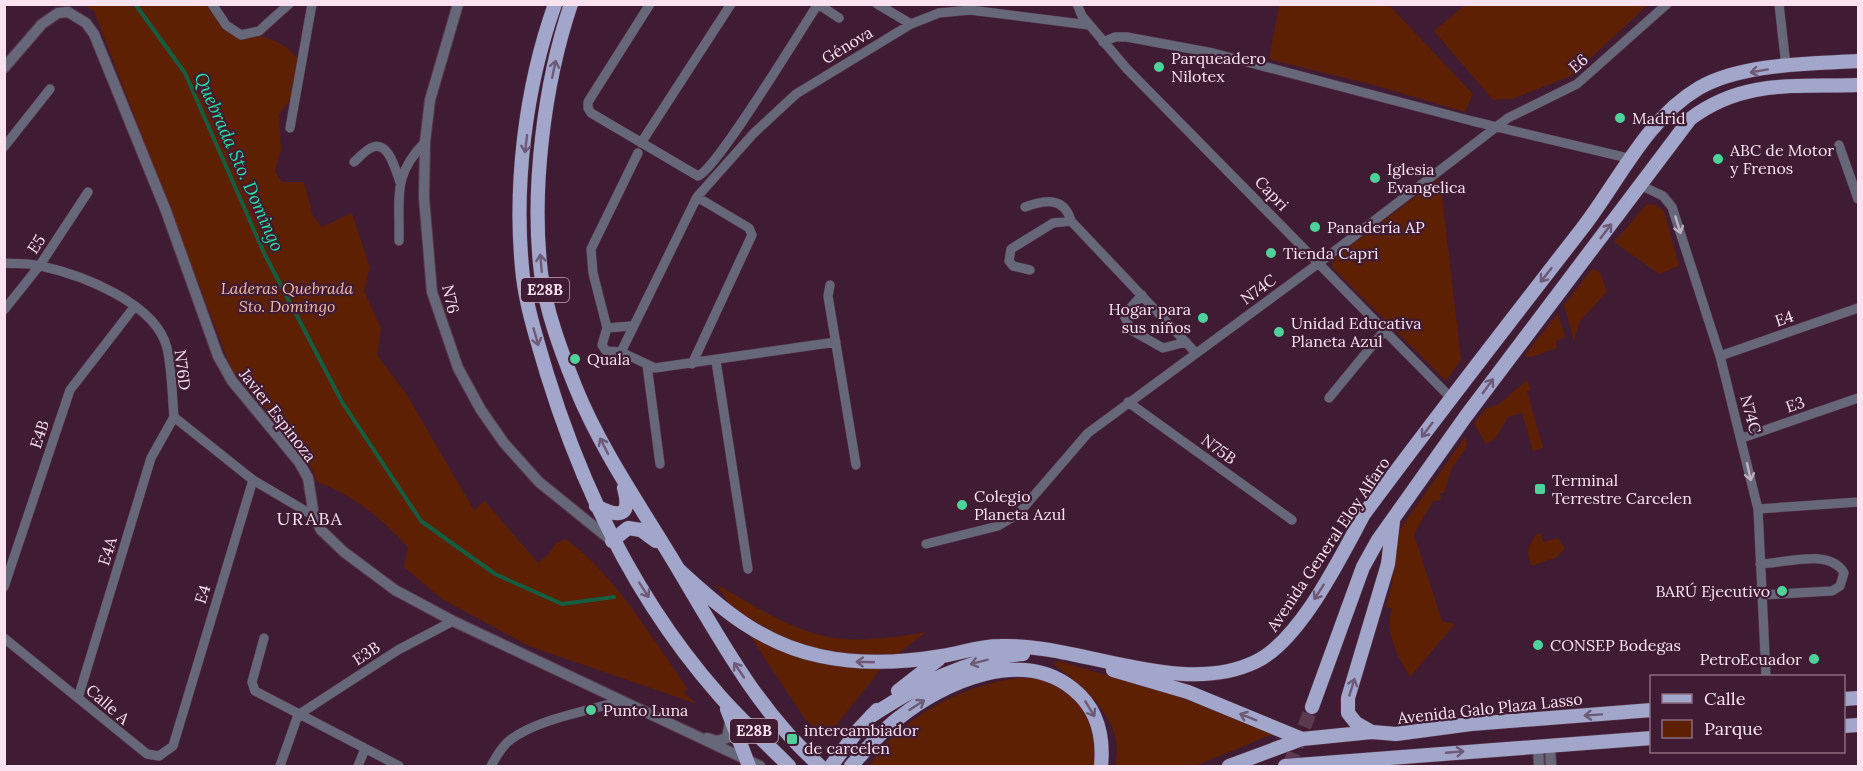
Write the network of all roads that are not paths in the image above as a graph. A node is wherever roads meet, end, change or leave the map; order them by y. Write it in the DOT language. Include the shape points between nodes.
graph roads {
  1 [pos="212,4"];
  2 [pos="289,4"];
  3 [pos="312,4"];
  4 [pos="458,4"];
  5 [pos="555,4"];
  6 [pos="571,4"];
  7 [pos="650,4"];
  8 [pos="731,4"];
  9 [pos="818,4"];
  10 [pos="877,4"];
  11 [pos="1077,4"];
  12 [pos="1667,4"];
  13 [pos="1779,4"];
  14 [pos="839,18"];
  15 [pos="911,24"];
  16 [pos="1089,25"];
  17 [pos="1103,42"];
  18 [pos="1858,61"];
  19 [pos="1786,66"];
  20 [pos="4,68"];
  21 [pos="1858,85"];
  22 [pos="50,89"];
  23 [pos="290,128"];
  24 [pos="1497,128"];
  25 [pos="425,142"];
  26 [pos="641,143"];
  27 [pos="1839,145"];
  28 [pos="4,147"];
  29 [pos="638,153"];
  30 [pos="1632,159"];
  31 [pos="354,162"];
  32 [pos="400,182"];
  33 [pos="1640,185"];
  34 [pos="88,192"];
  35 [pos="697,197"];
  36 [pos="1858,197"];
  37 [pos="1025,207"];
  38 [pos="1071,221"];
  39 [pos="399,241"];
  40 [pos="4,263"];
  41 [pos="1319,263"];
  42 [pos="40,265"];
  43 [pos="1030,270"];
  44 [pos="831,285"];
  45 [pos="1142,295"];
  46 [pos="135,306"];
  47 [pos="1858,308"];
  48 [pos="4,310"];
  49 [pos="631,326"];
  50 [pos="607,328"];
  51 [pos="1385,330"];
  52 [pos="836,342"];
  53 [pos="1186,342"];
  54 [pos="621,352"];
  55 [pos="1196,353"];
  56 [pos="1720,356"];
  57 [pos="716,361"];
  58 [pos="692,364"];
  59 [pos="647,365"];
  60 [pos="1329,398"];
  61 [pos="1451,398"];
  62 [pos="1858,398"];
  63 [pos="1128,402"];
  64 [pos="174,417"];
  65 [pos="1742,438"];
  66 [pos="660,464"];
  67 [pos="856,465"];
  68 [pos="621,477"];
  69 [pos="253,480"];
  70 [pos="1858,502"];
  71 [pos="596,506"];
  72 [pos="1758,509"];
  73 [pos="314,516"];
  74 [pos="1393,519"];
  75 [pos="1292,520"];
  76 [pos="612,541"];
  77 [pos="927,544"];
  78 [pos="666,551"];
  79 [pos="1760,564"];
  80 [pos="748,569"];
  81 [pos="679,570"];
  82 [pos="4,587"];
  83 [pos="1762,595"];
  84 [pos="453,621"];
  85 [pos="4,638"];
  86 [pos="264,638"];
  87 [pos="944,656"];
  88 [pos="1766,675"];
  89 [pos="719,695"];
  90 [pos="78,698"];
  91 [pos="621,701"];
  92 [pos="1312,706"];
  93 [pos="1650,710"];
  94 [pos="729,713"];
  95 [pos="298,715"];
  96 [pos="871,716"];
  97 [pos="180,717"];
  98 [pos="1372,732"];
  99 [pos="692,735"];
  100 [pos="1650,738"];
  101 [pos="1302,739"];
  102 [pos="1544,745"];
  103 [pos="365,749"];
  104 [pos="1397,757"];
  105 [pos="855,762"];
  106 [pos="752,765"];
  107 [pos="280,766"];
  108 [pos="358,766"];
  109 [pos="399,766"];
  110 [pos="491,766"];
  111 [pos="789,766"];
  112 [pos="820,766"];
  113 [pos="831,766"];
  114 [pos="1101,766"];
  115 [pos="1229,766"];
  116 [pos="1285,766"];
  117 [pos="1376,766"];
  118 [pos="1539,766"];
  119 [pos="1551,766"];
  1 -- 2 [label="street" via="226,25 241,35 259,30"];
  3 -- 23 [label="street"];
  4 -- 25 [label="street, N76" via="430,100"];
  5 -- 71 [label="main road, E28B, one-way" via="530,106 523,166 520,228 524,279 534,332 560,418"];
  68 -- 6 [label="main road, E28B, one-way" via="575,387 542,275 538,229 547,109"];
  7 -- 26 [label="street" via="588,102 591,113"];
  8 -- 26 [label="street"];
  9 -- 14 [label="street"];
  9 -- 26 [label="street" via="727,144 703,174 690,173"];
  10 -- 15 [label="street"];
  11 -- 16 [label="street, Capri"];
  12 -- 24 [label="street, E6" via="1577,84 1520,110"];
  13 -- 19 [label="street"];
  15 -- 16 [label="street, Génova" via="939,13 970,10"];
  15 -- 35 [label="street, Génova" via="796,94 753,134"];
  16 -- 17 [label="street, Capri"];
  17 -- 24 [label="street" via="1127,37 1213,54"];
  17 -- 41 [label="street, Capri"];
  18 -- 19 [label="main road, Avenida General Eloy Alfaro"];
  19 -- 30 [label="main road, Avenida General Eloy Alfaro, one-way" via="1729,76 1698,88 1661,119"];
  20 -- 73 [label="street, Javier Espinoza" via="50,17 68,12 86,23 94,34 166,211 218,356 232,381 299,462 312,491"];
  21 -- 33 [label="main road" via="1755,88 1732,94 1690,119"];
  22 -- 28 [label="street"];
  24 -- 30 [label="street"];
  24 -- 41 [label="street, N74C"];
  25 -- 32 [label="street" via="408,159"];
  25 -- 76 [label="street, N76" via="424,198 432,292 458,368 481,410 518,459 539,482"];
  27 -- 36 [label="street"];
  29 -- 50 [label="street" via="591,249"];
  30 -- 61 [label="main road, Avenida General Eloy Alfaro, one-way"];
  31 -- 32 [label="street" via="378,147 387,152"];
  32 -- 39 [label="street"];
  33 -- 56 [label="street, N74C, one-way" via="1663,196 1672,207"];
  74 -- 33 [label="main road, one-way"];
  34 -- 42 [label="street, E5"];
  35 -- 49 [label="street, Génova"];
  35 -- 58 [label="street" via="748,228 752,235"];
  37 -- 38 [label="street" via="1052,201 1065,207"];
  38 -- 43 [label="street" via="1053,223 1011,249 1012,266"];
  38 -- 45 [label="street"];
  40 -- 42 [label="street, N76D"];
  41 -- 51 [label="street, Capri"];
  41 -- 55 [label="street, N74C"];
  42 -- 46 [label="street, N76D" via="96,284"];
  42 -- 48 [label="street, E5"];
  44 -- 52 [label="street" via="828,296"];
  45 -- 53 [label="street"];
  45 -- 53 [label="street" via="1124,315 1131,330 1163,348"];
  46 -- 64 [label="street, N76D" via="156,325 166,347"];
  46 -- 82 [label="street, E4B" via="70,390"];
  47 -- 56 [label="street, E4"];
  49 -- 50 [label="street"];
  49 -- 54 [label="street, Génova"];
  50 -- 54 [label="street" via="604,348"];
  51 -- 60 [label="street"];
  51 -- 61 [label="street, Capri"];
  52 -- 57 [label="street"];
  52 -- 67 [label="street"];
  53 -- 55 [label="street"];
  54 -- 59 [label="street"];
  55 -- 63 [label="street, N74C"];
  56 -- 65 [label="street, N74C"];
  57 -- 58 [label="street"];
  57 -- 80 [label="street"];
  58 -- 59 [label="street" via="654,368"];
  59 -- 66 [label="street"];
  61 -- 87 [label="main road, Avenida General Eloy Alfaro, one-way" via="1364,514 1292,633 1256,662 1211,675 1031,648 999,646"];
  62 -- 65 [label="street, E3"];
  63 -- 75 [label="street, N75B"];
  63 -- 77 [label="street, N74C" via="1088,433 1010,520"];
  64 -- 69 [label="street"];
  64 -- 90 [label="street, E4A" via="151,458"];
  65 -- 72 [label="street, N74C, one-way"];
  68 -- 71 [label="main road" via="625,509 612,514"];
  68 -- 78 [label="main road, E28B"];
  69 -- 73 [label="street"];
  69 -- 97 [label="street, E4"];
  70 -- 72 [label="street"];
  71 -- 76 [label="main road, E28B"];
  72 -- 79 [label="street, N74C"];
  73 -- 84 [label="street, Javier Espinoza" via="321,530 344,552 395,590"];
  74 -- 92 [label="main road" via="1363,567"];
  98 -- 74 [label="main road, one-way" via="1348,713 1348,698 1388,564"];
  76 -- 78 [label="main road" via="624,530 635,528 650,535"];
  76 -- 89 [label="main road, E28B, one-way"];
  78 -- 81 [label="main road, E28B"];
  79 -- 83 [label="street, N74C"];
  79 -- 83 [label="street" via="1828,558 1839,564 1844,573 1840,586 1832,591"];
  87 -- 81 [label="main road, Avenida General Eloy Alfaro, one-way" via="901,663 858,663 785,646 737,621"];
  112 -- 81 [label="main road, E28B, one-way" via="752,690"];
  83 -- 88 [label="street, N74C"];
  84 -- 91 [label="street, Javier Espinoza"];
  84 -- 95 [label="street, E3B" via="398,650"];
  85 -- 90 [label="street, Calle A"];
  86 -- 95 [label="street" via="252,687"];
  87 -- 96 [label="main road"];
  89 -- 94 [label="main road"];
  89 -- 111 [label="main road, E28B"];
  90 -- 97 [label="street, Calle A" via="126,740 152,756 169,751"];
  91 -- 99 [label="street, Javier Espinoza"];
  91 -- 110 [label="street" via="521,734 509,741"];
  93 -- 98 [label="main road, Avenida Galo Plaza Lasso, one-way" via="1396,734"];
  94 -- 99 [label="street" via="730,733 724,740"];
  94 -- 106 [label="main road"];
  95 -- 103 [label="street"];
  95 -- 107 [label="street"];
  101 -- 96 [label="main road, one-way" via="1141,677 1028,654 1001,656 955,669 928,680"];
  96 -- 113 [label="main road"];
  98 -- 101 [label="main road, Avenida Galo Plaza Lasso"];
  99 -- 106 [label="street, Javier Espinoza"];
  100 -- 102 [label="main road"];
  101 -- 115 [label="main road, Avenida Galo Plaza Lasso"];
  104 -- 102 [label="main road, one-way"];
  102 -- 118 [label="street"];
  102 -- 119 [label="street"];
  103 -- 108 [label="street"];
  103 -- 109 [label="street"];
  104 -- 116 [label="main road"];
  104 -- 117 [label="main road"];
  105 -- 114 [label="main road, one-way" via="900,717 946,687 1001,671 1038,671 1070,687 1094,713 1102,740"];
}
